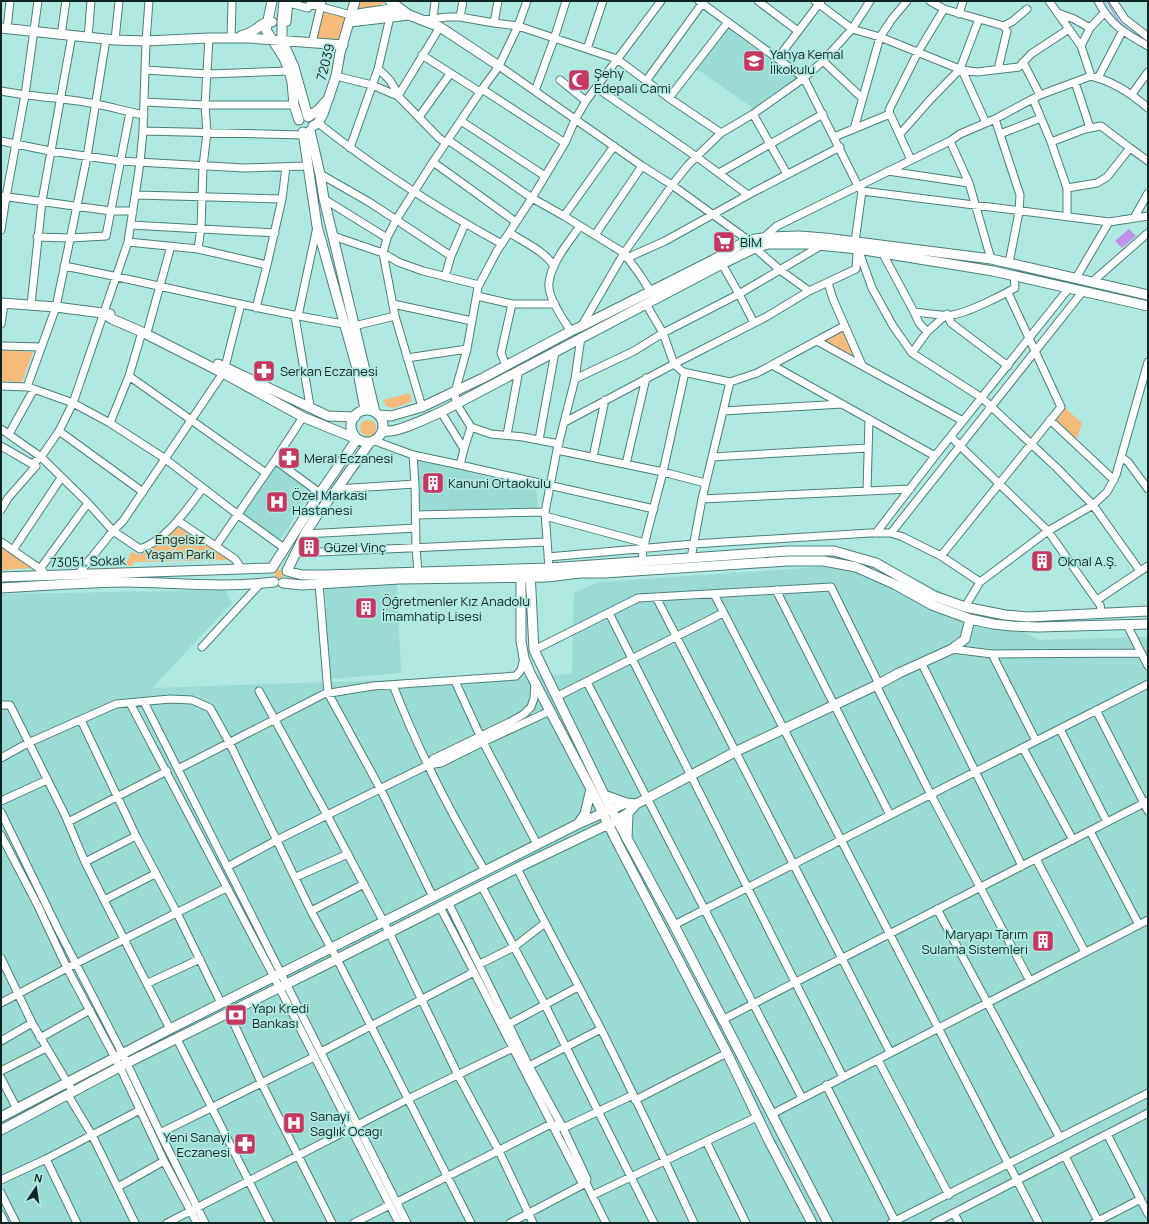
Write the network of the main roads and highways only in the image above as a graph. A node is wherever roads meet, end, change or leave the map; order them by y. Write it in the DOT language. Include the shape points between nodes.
graph roads {
  1 [pos="272,1"];
  2 [pos="355,1"];
  3 [pos="390,1"];
  4 [pos="288,2"];
  5 [pos="400,4"];
  6 [pos="409,15"];
  7 [pos="350,18"];
  8 [pos="268,21"];
  9 [pos="282,22"];
  10 [pos="4,29"];
  11 [pos="234,38"];
  12 [pos="277,40"];
  13 [pos="343,45"];
  14 [pos="499,66"];
  15 [pos="328,98"];
  16 [pos="308,117"];
  17 [pos="299,120"];
  18 [pos="309,129"];
  19 [pos="857,246"];
  20 [pos="1148,295"];
  21 [pos="2,304"];
  22 [pos="1148,306"];
  23 [pos="224,370"];
  24 [pos="365,410"];
  25 [pos="376,413"];
  26 [pos="354,416"];
  27 [pos="383,431"];
  28 [pos="357,439"];
  29 [pos="372,441"];
  30 [pos="283,549"];
  31 [pos="295,554"];
  32 [pos="272,568"];
  33 [pos="252,569"];
  34 [pos="287,571"];
  35 [pos="548,572"];
  36 [pos="525,573"];
  37 [pos="306,575"];
  38 [pos="1,577"];
  39 [pos="504,578"];
  40 [pos="278,582"];
  41 [pos="1,588"];
  42 [pos="1148,611"];
  43 [pos="970,619"];
  44 [pos="520,623"];
  45 [pos="532,624"];
  46 [pos="1148,624"];
  47 [pos="591,789"];
  48 [pos="604,796"];
  49 [pos="626,803"];
  50 [pos="636,804"];
  51 [pos="607,811"];
  52 [pos="628,813"];
  53 [pos="612,822"];
  54 [pos="578,824"];
  55 [pos="579,837"];
  56 [pos="627,839"];
  57 [pos="617,842"];
  58 [pos="1,1117"];
  59 [pos="1,1130"];
  60 [pos="812,1223"];
  61 [pos="828,1223"];
  1 -- 8 [label="main road"];
  2 -- 7 [label="main road, 72039"];
  3 -- 5 [label="main road"];
  4 -- 9 [label="main road"];
  5 -- 6 [label="main road"];
  5 -- 7 [label="main road"];
  6 -- 7 [label="main road"];
  6 -- 14 [label="main road" via="429,20"];
  7 -- 13 [label="main road, 72039"];
  8 -- 9 [label="main road"];
  8 -- 11 [label="main road" via="252,32"];
  8 -- 12 [label="main road" via="266,30"];
  9 -- 12 [label="main road"];
  10 -- 11 [label="main road" via="111,40"];
  11 -- 12 [label="main road"];
  12 -- 13 [label="main road"];
  12 -- 16 [label="main road" via="294,67"];
  12 -- 17 [label="main road" via="289,70"];
  13 -- 15 [label="main road, 72039"];
  15 -- 16 [label="main road"];
  15 -- 18 [label="main road, 72039" via="323,114"];
  16 -- 17 [label="main road" via="303,116"];
  16 -- 18 [label="main road" via="312,120"];
  17 -- 18 [label="main road" via="297,127"];
  18 -- 24 [label="main road" via="308,166 317,226 358,372"];
  18 -- 25 [label="main road"];
  19 -- 20 [label="main road" via="991,259"];
  19 -- 22 [label="main road" via="883,254 993,271"];
  19 -- 25 [label="main road" via="799,236 770,236 748,240 455,392 422,407 391,416"];
  19 -- 27 [label="main road" via="800,243 768,244 755,248 440,412 409,425 388,432"];
  21 -- 23 [label="main road" via="56,306 114,314"];
  23 -- 26 [label="main road" via="328,416"];
  23 -- 28 [label="main road" via="303,417"];
  24 -- 25 [label="main road"];
  24 -- 26 [label="main road"];
  25 -- 27 [label="main road" via="383,422"];
  26 -- 28 [label="main road" via="351,426"];
  27 -- 29 [label="main road"];
  28 -- 29 [label="main road"];
  28 -- 30 [label="main road"];
  29 -- 31 [label="main road" via="317,515"];
  30 -- 32 [label="main road"];
  30 -- 33 [label="main road" via="270,563"];
  31 -- 34 [label="main road"];
  31 -- 37 [label="main road" via="294,565"];
  32 -- 33 [label="main road, 73051. Sokak"];
  32 -- 34 [label="main road" via="282,566"];
  32 -- 40 [label="main road" via="269,575"];
  33 -- 38 [label="main road, 73051. Sokak"];
  34 -- 37 [label="main road"];
  34 -- 40 [label="main road" via="286,579"];
  35 -- 36 [label="main road"];
  35 -- 42 [label="main road" via="642,561 788,551 834,551 876,563 934,596 965,607 1005,615 1028,617"];
  35 -- 43 [label="main road" via="627,572 787,561 824,561 856,567 932,605"];
  35 -- 45 [label="main road" via="536,587"];
  36 -- 37 [label="main road"];
  36 -- 39 [label="main road"];
  36 -- 44 [label="main road"];
  36 -- 45 [label="main road"];
  39 -- 40 [label="main road" via="399,579 302,585"];
  39 -- 44 [label="main road" via="514,582 517,588"];
  40 -- 41 [label="main road" via="126,582"];
  43 -- 46 [label="main road" via="1012,626 1038,627"];
  43 -- 50 [label="main road" via="965,639 952,649 735,752"];
  44 -- 47 [label="main road" via="524,658"];
  45 -- 48 [label="main road" via="534,650"];
  47 -- 51 [label="main road"];
  47 -- 54 [label="main road" via="585,814"];
  48 -- 49 [label="main road"];
  48 -- 51 [label="main road"];
  49 -- 50 [label="main road"];
  49 -- 51 [label="main road"];
  50 -- 52 [label="main road"];
  51 -- 53 [label="main road"];
  51 -- 54 [label="main road"];
  52 -- 53 [label="main road"];
  52 -- 56 [label="main road"];
  53 -- 55 [label="main road"];
  53 -- 56 [label="main road"];
  53 -- 57 [label="main road"];
  54 -- 58 [label="main road" via="118,1055"];
  55 -- 57 [label="main road" via="602,833"];
  55 -- 59 [label="main road" via="124,1065"];
  56 -- 61 [label="main road"];
  57 -- 60 [label="main road"];
}
